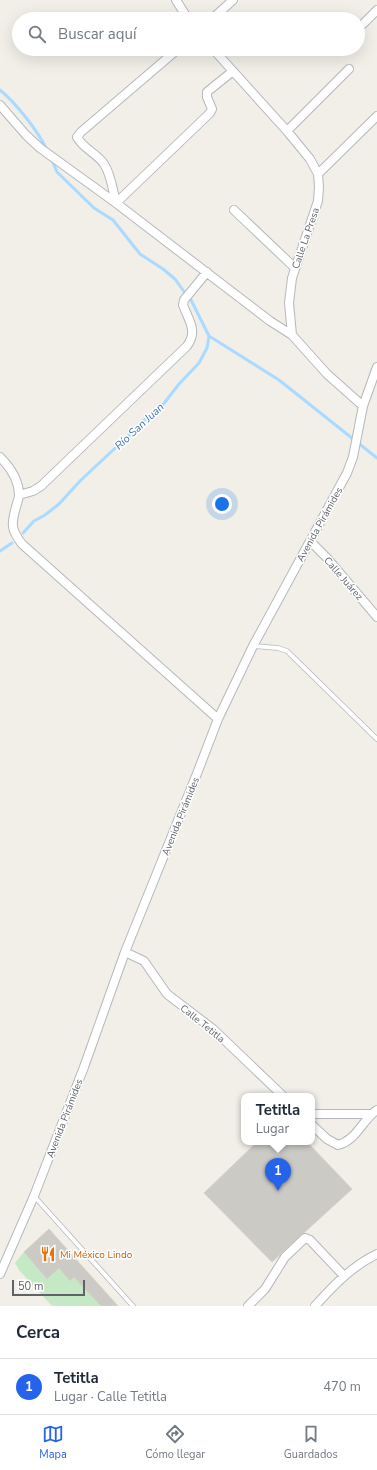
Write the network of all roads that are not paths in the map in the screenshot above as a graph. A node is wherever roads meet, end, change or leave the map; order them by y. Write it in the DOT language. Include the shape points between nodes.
graph roads {
  1 [pos="176,0"];
  2 [pos="233,0"];
  3 [pos="377,10"];
  4 [pos="184,12"];
  5 [pos="220,12"];
  6 [pos="365,22"];
  7 [pos="170,56"];
  8 [pos="219,56"];
  9 [pos="349,68"];
  10 [pos="233,71"];
  11 [pos="0,105"];
  12 [pos="377,116"];
  13 [pos="287,131"];
  14 [pos="318,174"];
  15 [pos="116,203"];
  16 [pos="234,210"];
  17 [pos="295,268"];
  18 [pos="207,272"];
  19 [pos="292,335"];
  20 [pos="377,367"];
  21 [pos="363,406"];
  22 [pos="0,457"];
  23 [pos="19,496"];
  24 [pos="310,541"];
  25 [pos="377,617"];
  26 [pos="253,646"];
  27 [pos="218,719"];
  28 [pos="377,739"];
  29 [pos="125,952"];
  30 [pos="280,1093"];
  31 [pos="374,1112"];
  32 [pos="315,1114"];
  33 [pos="315,1129"];
  34 [pos="34,1196"];
  35 [pos="377,1254"];
  36 [pos="0,1274"];
  37 [pos="344,1276"];
  38 [pos="134,1306"];
  39 [pos="248,1306"];
  40 [pos="315,1306"];
  1 -- 4 [label="street"];
  2 -- 5 [label="street"];
  3 -- 6 [label="street"];
  7 -- 15 [label="street" via="77,137 104,164"];
  8 -- 10 [label="street, Calle La Presa"];
  9 -- 13 [label="street"];
  10 -- 13 [label="street, Calle La Presa"];
  10 -- 15 [label="street" via="207,92 212,109 210,113"];
  11 -- 15 [label="street" via="40,148"];
  12 -- 14 [label="street"];
  13 -- 14 [label="street, Calle La Presa" via="310,159"];
  14 -- 17 [label="street, Calle La Presa" via="318,201"];
  15 -- 18 [label="street"];
  16 -- 17 [label="street"];
  17 -- 19 [label="street, Calle La Presa" via="289,303"];
  18 -- 19 [label="street"];
  18 -- 23 [label="street" via="182,304 194,333 188,346 41,486"];
  19 -- 21 [label="street" via="327,374"];
  20 -- 21 [label="street, Avenida Pirámides"];
  21 -- 24 [label="street, Avenida Pirámides" via="353,457 347,473"];
  22 -- 23 [label="street" via="11,469 17,482"];
  23 -- 27 [label="street" via="13,527 22,544"];
  24 -- 25 [label="street, Calle Juárez"];
  24 -- 26 [label="street, Avenida Pirámides"];
  26 -- 27 [label="street, Avenida Pirámides"];
  26 -- 28 [label="lane" via="287,651"];
  27 -- 29 [label="street, Avenida Pirámides"];
  29 -- 30 [label="street, Calle Tetitla" via="144,961 167,994 213,1029"];
  29 -- 34 [label="street, Avenida Pirámides"];
  31 -- 32 [label="street"];
  31 -- 33 [label="street" via="349,1140 338,1145"];
  34 -- 36 [label="street, Avenida Pirámides"];
  34 -- 38 [label="lane"];
  35 -- 37 [label="street" via="364,1260"];
  37 -- 39 [label="street" via="310,1240 305,1238 285,1257 265,1289"];
  37 -- 40 [label="street"];
}
